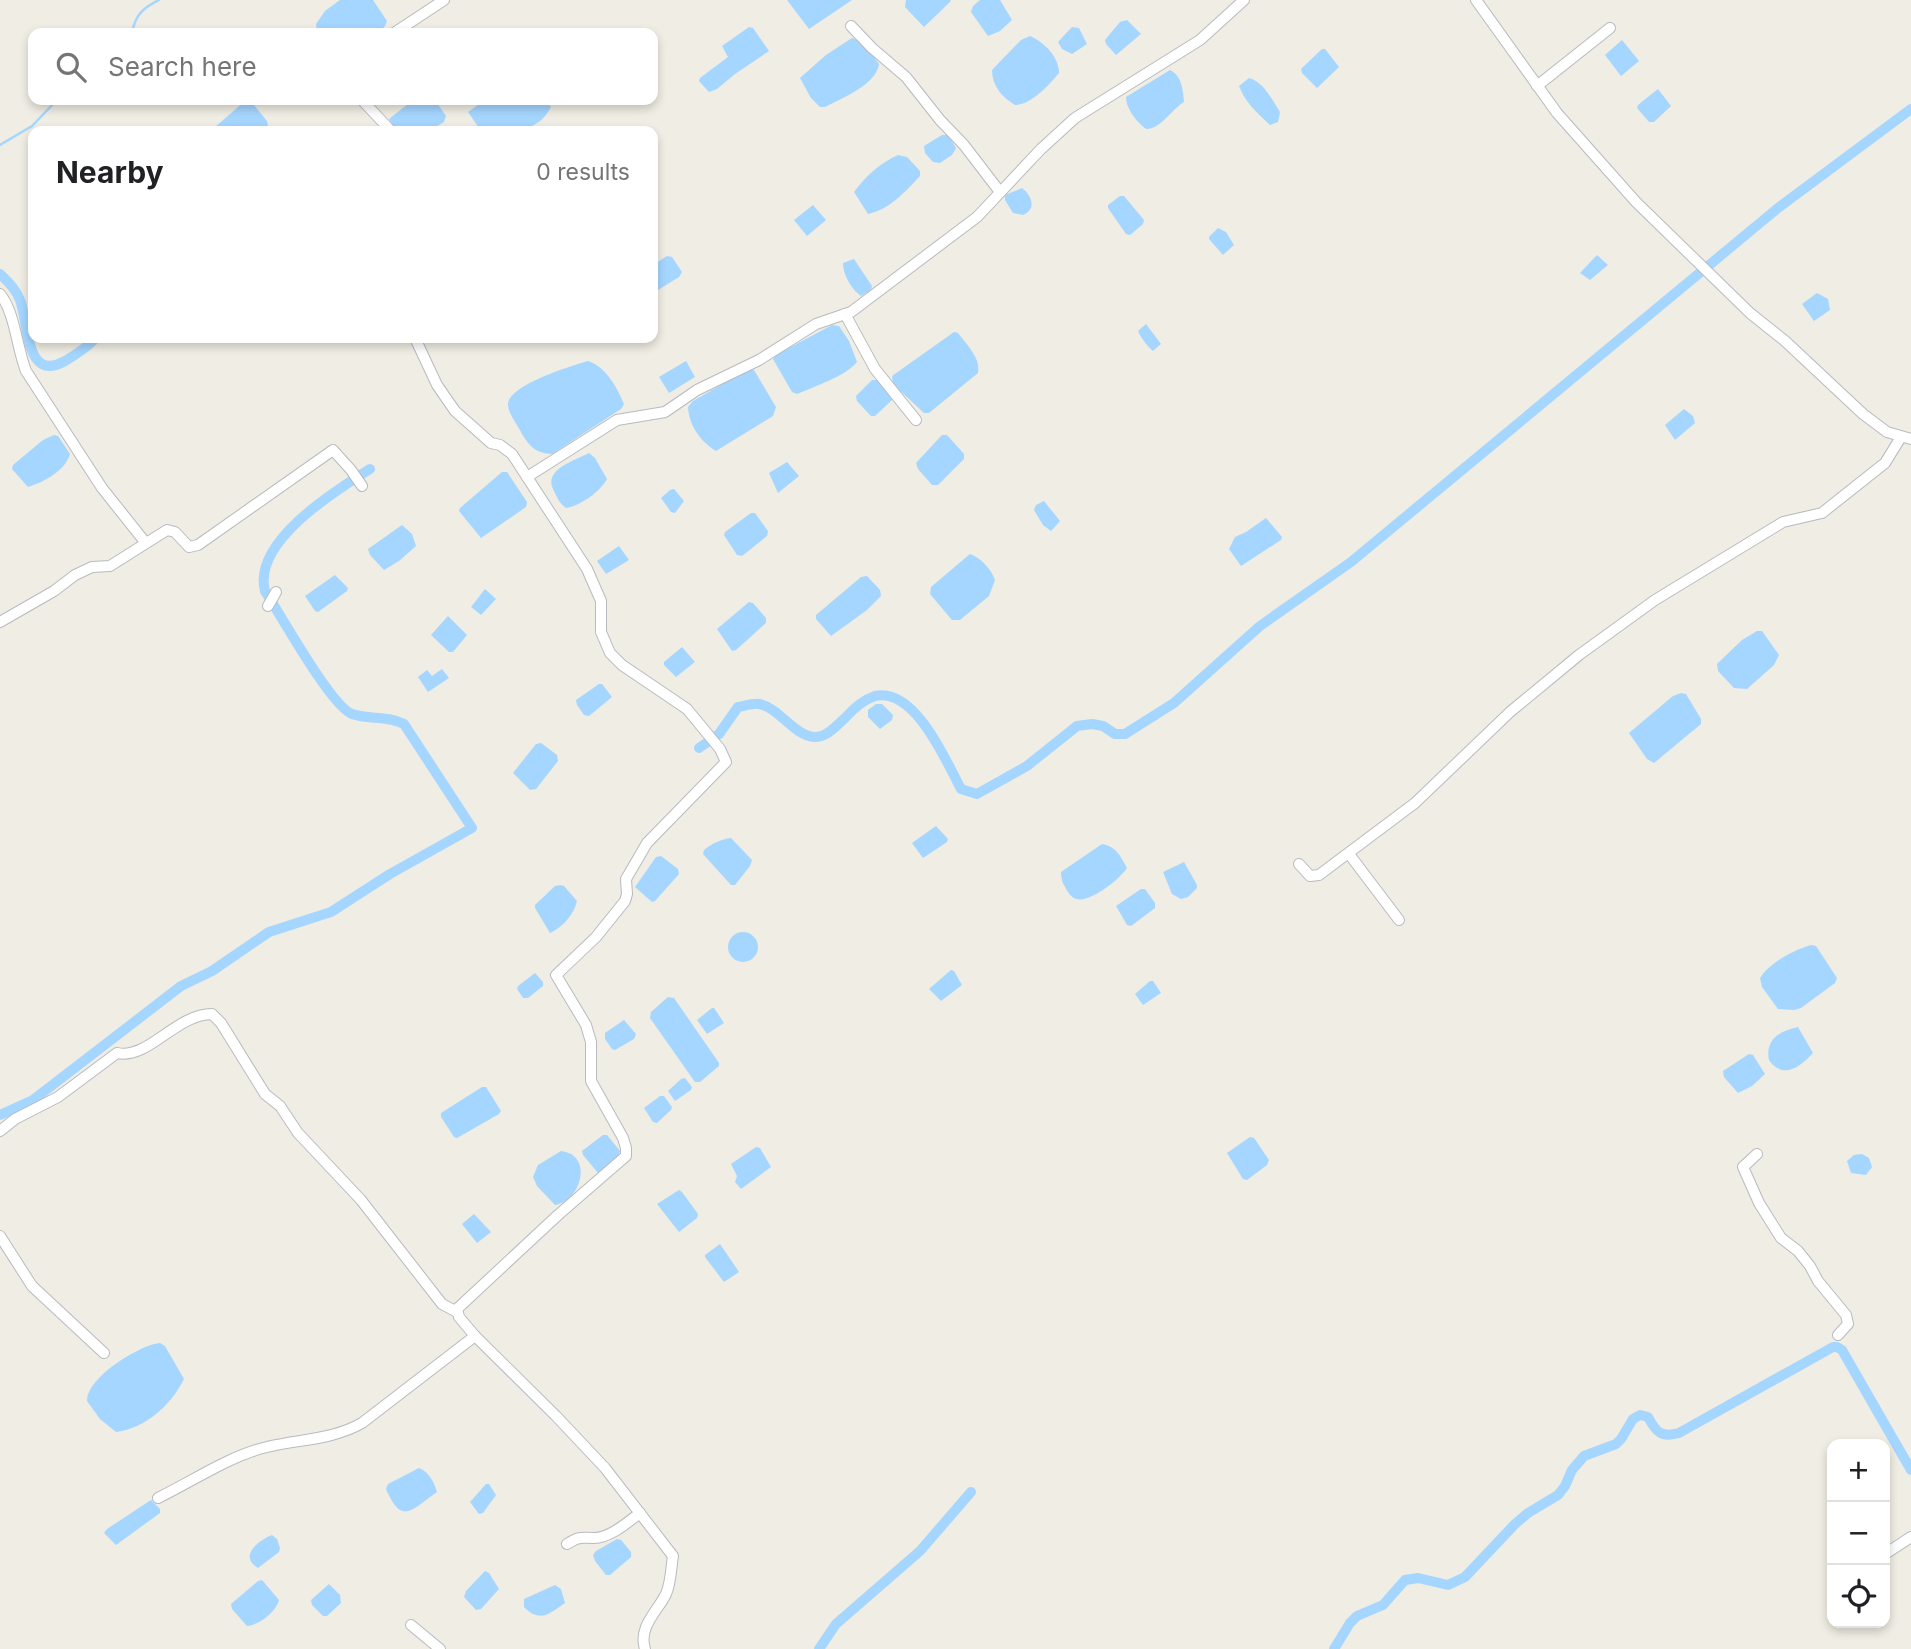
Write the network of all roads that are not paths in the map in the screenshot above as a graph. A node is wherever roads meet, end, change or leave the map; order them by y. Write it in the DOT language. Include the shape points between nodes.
graph roads {
  1 [pos="444,0"];
  2 [pos="1244,0"];
  3 [pos="1476,0"];
  4 [pos="851,26"];
  5 [pos="402,28"];
  6 [pos="1610,28"];
  7 [pos="1537,86"];
  8 [pos="367,105"];
  9 [pos="385,126"];
  10 [pos="1000,192"];
  11 [pos="0,294"];
  12 [pos="845,314"];
  13 [pos="417,343"];
  14 [pos="916,420"];
  15 [pos="1906,438"];
  16 [pos="527,477"];
  17 [pos="362,486"];
  18 [pos="145,542"];
  19 [pos="276,592"];
  20 [pos="268,606"];
  21 [pos="0,622"];
  22 [pos="1349,854"];
  23 [pos="1299,864"];
  24 [pos="1399,920"];
  25 [pos="0,1131"];
  26 [pos="1756,1154"];
  27 [pos="0,1236"];
  28 [pos="457,1312"];
  29 [pos="1838,1335"];
  30 [pos="475,1336"];
  31 [pos="103,1353"];
  32 [pos="158,1498"];
  33 [pos="640,1513"];
  34 [pos="1911,1537"];
  35 [pos="567,1544"];
  36 [pos="1890,1550"];
  37 [pos="411,1625"];
  38 [pos="440,1649"];
  39 [pos="645,1649"];
  1 -- 5 [label="street"];
  2 -- 10 [label="street" via="1200,40 1075,118"];
  3 -- 7 [label="street"];
  4 -- 10 [label="street" via="906,77"];
  6 -- 7 [label="street"];
  7 -- 15 [label="street" via="1587,148 1697,263 1863,414 1887,432"];
  8 -- 9 [label="street"];
  10 -- 12 [label="street" via="977,217"];
  11 -- 18 [label="street" via="26,371 89,470"];
  12 -- 14 [label="street" via="875,369"];
  12 -- 16 [label="street" via="816,324 665,412 617,420"];
  13 -- 16 [label="street" via="455,411 491,443 512,454"];
  15 -- 22 [label="street" via="1885,463 1828,508 1783,522 1655,600 1579,655 1510,712 1415,803"];
  16 -- 28 [label="street" via="596,588 601,632 610,653 673,698 705,730 726,762 647,842 626,879 625,901 556,975 586,1025 591,1081 623,1138 626,1156 458,1306"];
  17 -- 18 [label="street" via="333,450 198,545 185,545 172,530"];
  18 -- 21 [label="street" via="110,566 92,567 75,575"];
  19 -- 20 [label="street"];
  22 -- 23 [label="street" via="1314,877"];
  22 -- 24 [label="street"];
  25 -- 28 [label="street" via="58,1097 117,1053 133,1054 187,1019 212,1014 265,1094 360,1200 442,1304"];
  26 -- 29 [label="street" via="1743,1167 1746,1178 1781,1238 1798,1251 1846,1315 1848,1324"];
  27 -- 31 [label="street" via="32,1286"];
  28 -- 30 [label="street"];
  30 -- 32 [label="street" via="347,1432 266,1447"];
  30 -- 33 [label="street" via="566,1426"];
  33 -- 35 [label="street" via="605,1534 583,1536"];
  33 -- 39 [label="street" via="673,1556 667,1590 648,1621 642,1641"];
  34 -- 36 [label="street"];
  37 -- 38 [label="street"];
}
